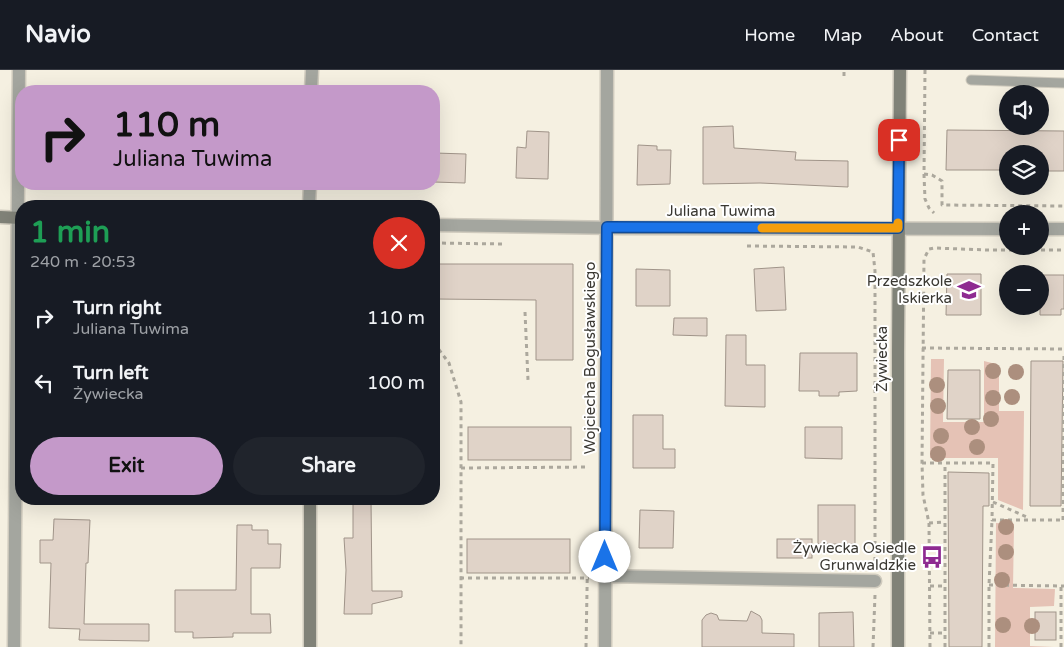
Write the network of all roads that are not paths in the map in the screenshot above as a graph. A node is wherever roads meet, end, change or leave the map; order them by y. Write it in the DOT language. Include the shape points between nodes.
graph roads {
  1 [pos="19,70"];
  2 [pos="312,70"];
  3 [pos="607,70"];
  4 [pos="900,70"];
  5 [pos="971,80"];
  6 [pos="1064,83"];
  7 [pos="19,85"];
  8 [pos="311,85"];
  9 [pos="0,217"];
  10 [pos="15,218"];
  11 [pos="440,225"];
  12 [pos="607,227"];
  13 [pos="898,228"];
  14 [pos="999,229"];
  15 [pos="1049,229"];
  16 [pos="1064,229"];
  17 [pos="16,505"];
  18 [pos="310,505"];
  19 [pos="604,576"];
  20 [pos="875,581"];
  21 [pos="14,647"];
  22 [pos="310,647"];
  23 [pos="605,647"];
  24 [pos="898,647"];
  1 -- 7 [label="street"];
  2 -- 8 [label="street"];
  3 -- 12 [label="street, Wojciecha Bogusławskiego"];
  4 -- 13 [label="main road, Żywiecka"];
  5 -- 6 [label="lane"];
  9 -- 10 [label="main road"];
  11 -- 12 [label="street, Juliana Tuwima"];
  12 -- 13 [label="street, Juliana Tuwima"];
  12 -- 19 [label="street, Wojciecha Bogusławskiego"];
  13 -- 14 [label="street, Juliana Tuwima"];
  13 -- 24 [label="main road, Żywiecka"];
  15 -- 16 [label="street"];
  17 -- 21 [label="street"];
  18 -- 22 [label="main road"];
  19 -- 20 [label="street"];
  19 -- 23 [label="street, Wojciecha Bogusławskiego"];
}
